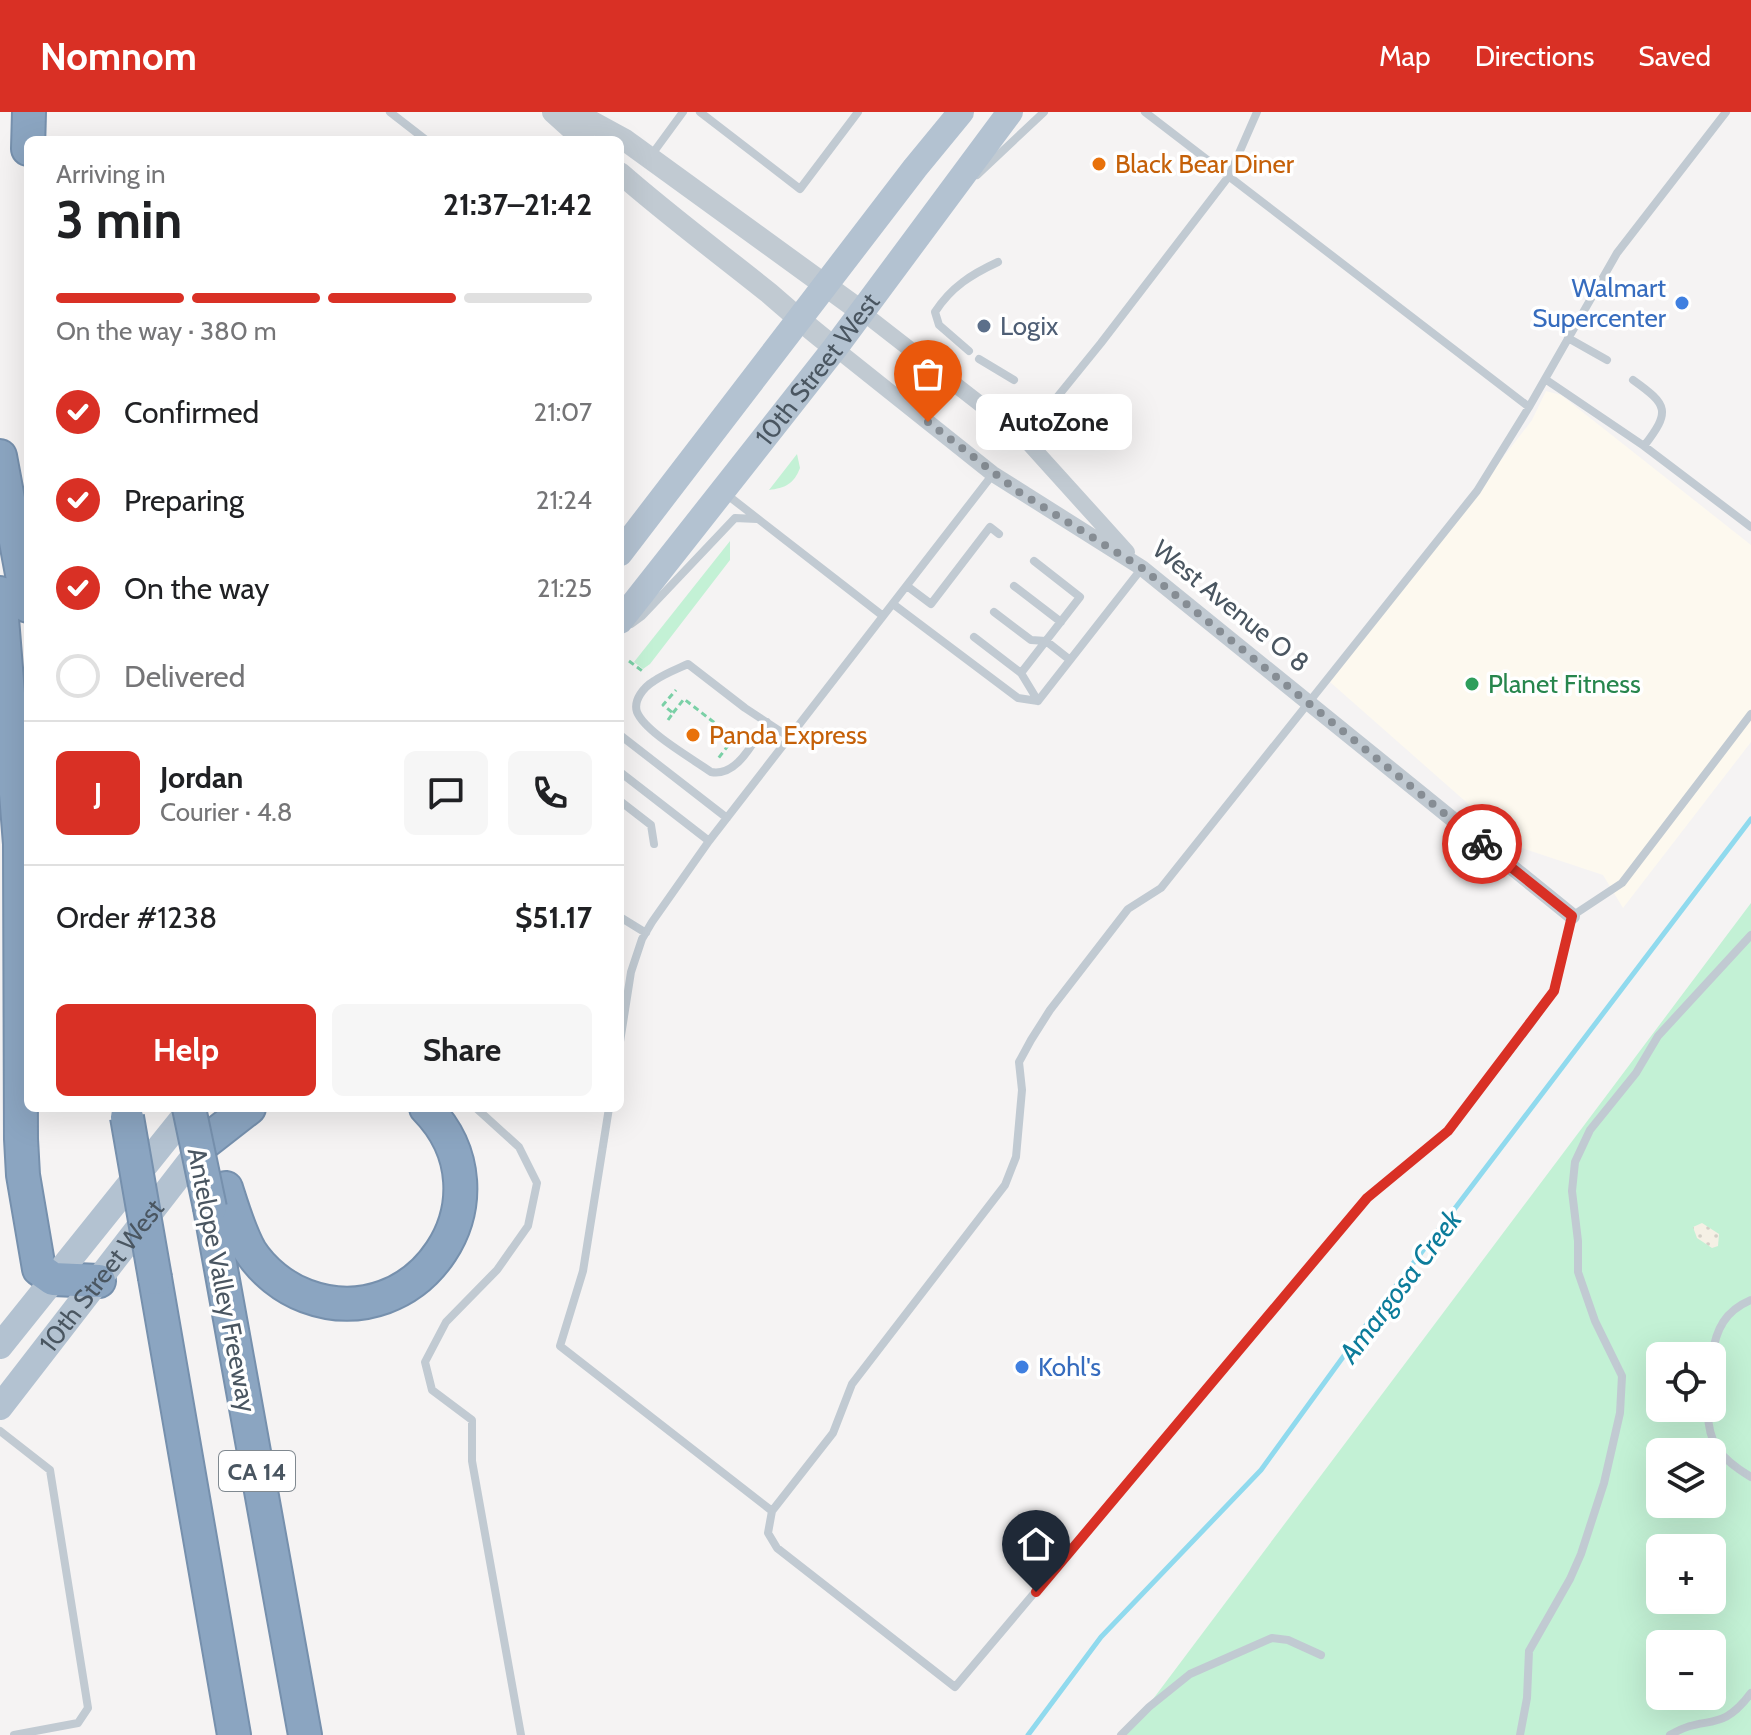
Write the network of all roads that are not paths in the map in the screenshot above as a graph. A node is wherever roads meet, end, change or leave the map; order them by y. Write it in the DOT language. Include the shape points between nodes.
graph roads {
  1 [pos="29,112"];
  2 [pos="390,112"];
  3 [pos="553,112"];
  4 [pos="574,112"];
  5 [pos="683,112"];
  6 [pos="700,112"];
  7 [pos="858,112"];
  8 [pos="961,112"];
  9 [pos="1010,112"];
  10 [pos="1044,112"];
  11 [pos="1145,112"];
  12 [pos="1257,112"];
  13 [pos="1726,112"];
  14 [pos="28,136"];
  15 [pos="421,136"];
  16 [pos="580,136"];
  17 [pos="618,136"];
  18 [pos="624,139"];
  19 [pos="650,158"];
  20 [pos="624,176"];
  21 [pos="1229,176"];
  22 [pos="930,220"];
  23 [pos="998,262"];
  24 [pos="826,284"];
  25 [pos="862,312"];
  26 [pos="798,321"];
  27 [pos="1568,338"];
  28 [pos="835,348"];
  29 [pos="969,351"];
  30 [pos="979,359"];
  31 [pos="1607,360"];
  32 [pos="1545,379"];
  33 [pos="1014,380"];
  34 [pos="1633,380"];
  35 [pos="1529,407"];
  36 [pos="1024,438"];
  37 [pos="1644,446"];
  38 [pos="1,474"];
  39 [pos="993,474"];
  40 [pos="722,491"];
  41 [pos="758,519"];
  42 [pos="1751,527"];
  43 [pos="999,534"];
  44 [pos="624,548"];
  45 [pos="971,552"];
  46 [pos="979,559"];
  47 [pos="1034,561"];
  48 [pos="1142,568"];
  49 [pos="951,578"];
  50 [pos="960,585"];
  51 [pos="24,586"];
  52 [pos="907,586"];
  53 [pos="1014,586"];
  54 [pos="0,593"];
  55 [pos="893,604"];
  56 [pos="931,604"];
  57 [pos="940,610"];
  58 [pos="994,612"];
  59 [pos="624,616"];
  60 [pos="883,616"];
  61 [pos="1061,622"];
  62 [pos="624,629"];
  63 [pos="974,637"];
  64 [pos="1046,641"];
  65 [pos="1070,660"];
  66 [pos="1021,673"];
  67 [pos="1038,701"];
  68 [pos="1308,704"];
  69 [pos="1751,714"];
  70 [pos="767,722"];
  71 [pos="789,737"];
  72 [pos="624,738"];
  73 [pos="624,775"];
  74 [pos="624,804"];
  75 [pos="727,818"];
  76 [pos="709,841"];
  77 [pos="654,844"];
  78 [pos="1572,916"];
  79 [pos="624,919"];
  80 [pos="646,933"];
  81 [pos="1751,935"];
  82 [pos="624,1017"];
  83 [pos="187,1112"];
  84 [pos="191,1112"];
  85 [pos="208,1112"];
  86 [pos="229,1112"];
  87 [pos="244,1112"];
  88 [pos="429,1112"];
  89 [pos="480,1112"];
  90 [pos="608,1112"];
  91 [pos="126,1113"];
  92 [pos="204,1143"];
  93 [pos="218,1198"];
  94 [pos="53,1279"];
  95 [pos="99,1281"];
  96 [pos="1751,1300"];
  97 [pos="1716,1342"];
  98 [pos="0,1346"];
  99 [pos="0,1407"];
  100 [pos="1707,1422"];
  101 [pos="0,1431"];
  102 [pos="1751,1477"];
  103 [pos="772,1511"];
  104 [pos="1321,1655"];
  105 [pos="1751,1693"];
  106 [pos="48,1732"];
  107 [pos="14,1735"];
  108 [pos="234,1735"];
  109 [pos="305,1735"];
  110 [pos="521,1735"];
  111 [pos="1121,1735"];
  112 [pos="1520,1735"];
  113 [pos="1670,1735"];
  1 -- 14 [label="highway"];
  2 -- 15 [label="lane"];
  3 -- 16 [label="street"];
  4 -- 17 [label="street"];
  5 -- 19 [label="lane"];
  6 -- 7 [label="lane" via="800,189"];
  8 -- 24 [label="main road, 10th Street West"];
  9 -- 22 [label="main road, 10th Street West"];
  10 -- 22 [label="lane"];
  11 -- 21 [label="lane"];
  12 -- 21 [label="lane"];
  13 -- 27 [label="lane" via="1617,253"];
  18 -- 19 [label="street"];
  19 -- 24 [label="street"];
  20 -- 26 [label="street, West Avenue O 8"];
  21 -- 35 [label="lane"];
  21 -- 36 [label="lane"];
  22 -- 25 [label="main road, 10th Street West"];
  23 -- 29 [label="lane" via="947,293 935,312 939,325"];
  24 -- 25 [label="street"];
  24 -- 26 [label="main road, 10th Street West"];
  25 -- 28 [label="main road, 10th Street West"];
  25 -- 36 [label="street"];
  26 -- 28 [label="street, West Avenue O 8"];
  26 -- 44 [label="main road, 10th Street West"];
  27 -- 31 [label="lane"];
  27 -- 32 [label="lane"];
  28 -- 39 [label="street, West Avenue O 8"];
  28 -- 40 [label="main road, 10th Street West"];
  30 -- 33 [label="lane"];
  32 -- 35 [label="lane"];
  32 -- 37 [label="lane"];
  34 -- 37 [label="lane" via="1658,398 1663,411 1660,426"];
  35 -- 68 [label="lane" via="1477,491"];
  36 -- 48 [label="street"];
  37 -- 42 [label="lane"];
  38 -- 51 [label="highway"];
  39 -- 48 [label="street, West Avenue O 8"];
  39 -- 52 [label="lane"];
  40 -- 41 [label="lane"];
  40 -- 59 [label="main road, 10th Street West"];
  41 -- 60 [label="lane"];
  41 -- 62 [label="lane" via="735,518"];
  43 -- 45 [label="lane" via="990,527"];
  45 -- 46 [label="lane"];
  45 -- 49 [label="lane"];
  47 -- 61 [label="lane" via="1080,597"];
  48 -- 65 [label="lane"];
  48 -- 68 [label="street, West Avenue O 8"];
  49 -- 50 [label="lane"];
  49 -- 56 [label="lane"];
  52 -- 55 [label="lane"];
  52 -- 56 [label="lane"];
  53 -- 61 [label="lane"];
  54 -- 94 [label="highway" via="20,844 23,1175 39,1269"];
  55 -- 60 [label="lane"];
  55 -- 67 [label="lane" via="1018,698"];
  56 -- 57 [label="lane"];
  58 -- 64 [label="lane" via="1031,640"];
  60 -- 71 [label="lane"];
  61 -- 64 [label="lane"];
  63 -- 66 [label="lane"];
  64 -- 65 [label="lane"];
  64 -- 66 [label="lane"];
  65 -- 67 [label="lane"];
  66 -- 67 [label="lane"];
  68 -- 78 [label="street, West Avenue O 8"];
  68 -- 103 [label="lane" via="1161,888 1128,909 1050,1010 1019,1062 1016,1157 1005,1185 852,1384 833,1433"];
  69 -- 78 [label="lane" via="1622,883"];
  70 -- 70 [label="lane" via="688,664 654,680 637,702 647,725 721,774 731,770"];
  70 -- 71 [label="lane"];
  71 -- 75 [label="lane"];
  72 -- 75 [label="lane"];
  73 -- 76 [label="lane"];
  74 -- 77 [label="lane" via="651,825"];
  75 -- 76 [label="lane"];
  76 -- 80 [label="lane"];
  78 -- 103 [label="lane" via="1554,991 1448,1131 1367,1198 955,1687 777,1548 768,1533"];
  79 -- 80 [label="lane"];
  80 -- 82 [label="lane" via="631,972"];
  81 -- 112 [label="lane" via="1658,1036 1590,1130 1575,1162 1578,1272 1622,1376 1620,1413 1581,1554 1529,1651"];
  83 -- 94 [label="main road, 10th Street West"];
  84 -- 93 [label="highway, Antelope Valley Freeway / CA 14, bridge"];
  85 -- 93 [label="highway"];
  86 -- 92 [label="main road, 10th Street West"];
  87 -- 92 [label="highway"];
  88 -- 93 [label="highway" via="455,1151 462,1183 459,1209 453,1232 436,1259 393,1294 343,1304 292,1291 251,1252"];
  89 -- 110 [label="lane" via="519,1147 537,1183 528,1226 497,1270 446,1322 425,1362 432,1390 472,1420 472,1461"];
  90 -- 103 [label="lane" via="583,1271 560,1346"];
  91 -- 108 [label="highway, CA 14, bridge"];
  92 -- 95 [label="main road, 10th Street West"];
  93 -- 109 [label="highway, Antelope Valley Freeway / CA 14"];
  94 -- 95 [label="highway"];
  94 -- 98 [label="main road, 10th Street West"];
  95 -- 99 [label="main road, 10th Street West"];
  96 -- 97 [label="lane" via="1721,1321"];
  100 -- 102 [label="lane" via="1724,1457"];
  101 -- 106 [label="lane" via="50,1470 56,1494 88,1708 78,1723"];
  104 -- 111 [label="lane" via="1272,1638 1190,1674"];
  105 -- 113 [label="lane" via="1738,1711 1716,1725 1687,1727"];
  106 -- 107 [label="lane"];
}
